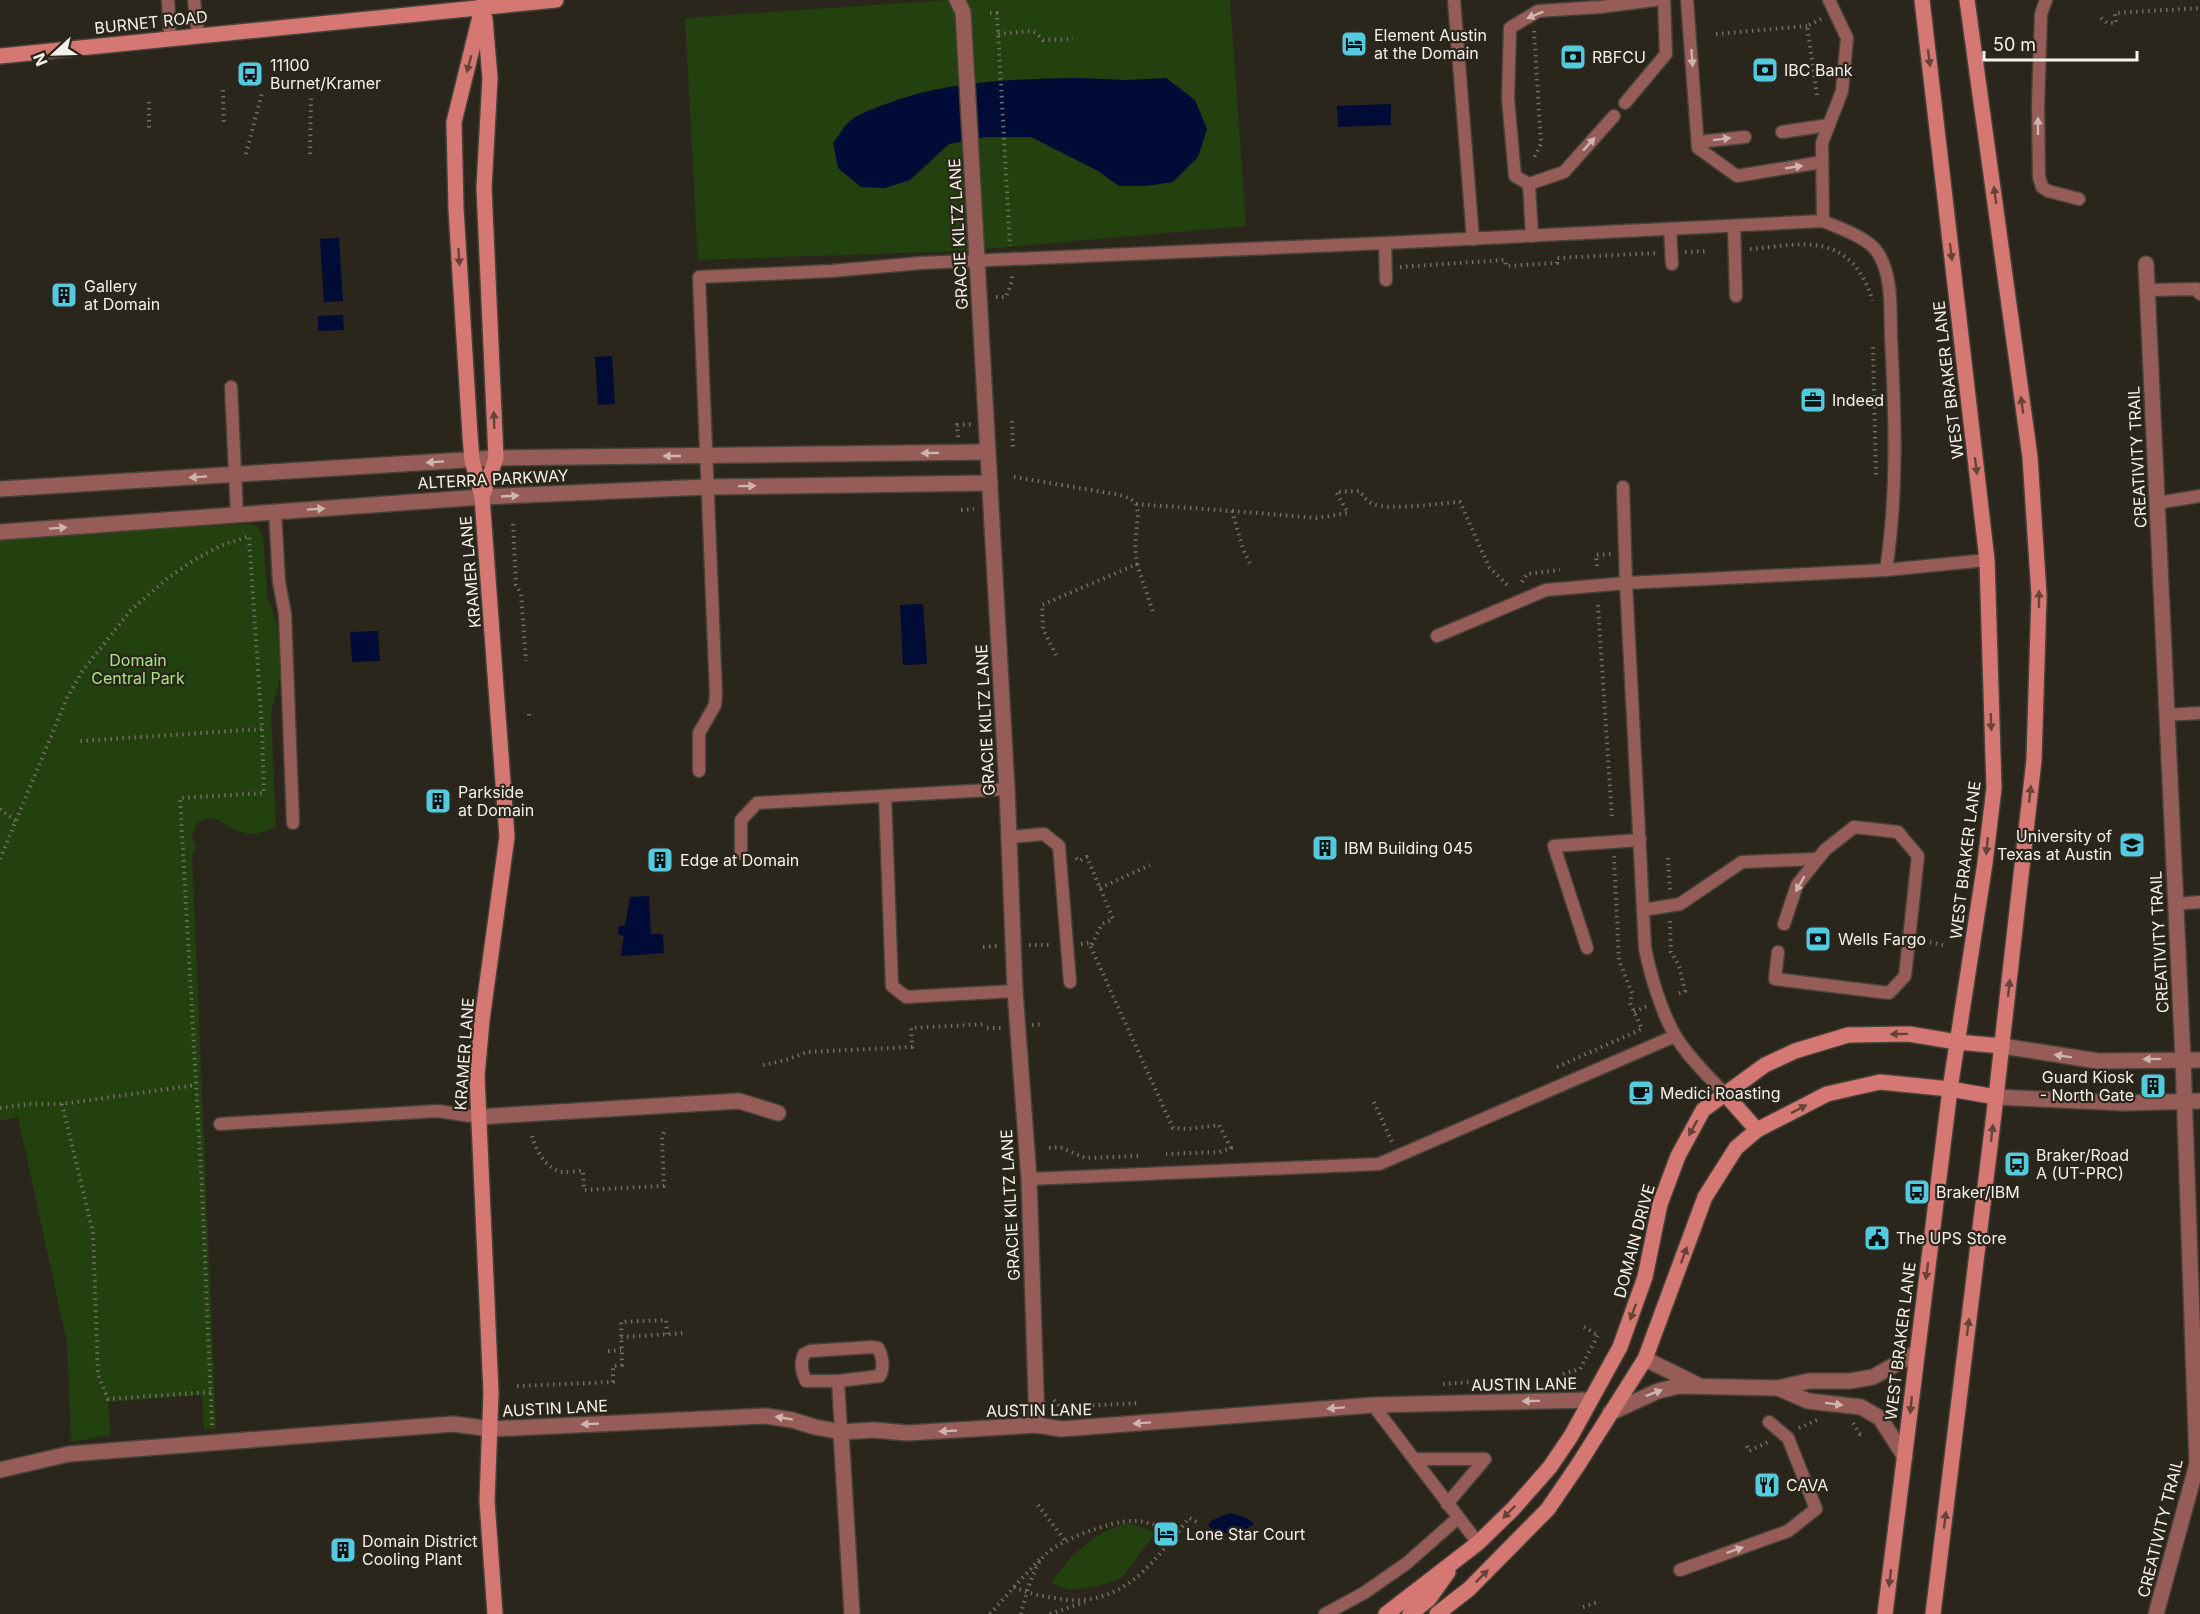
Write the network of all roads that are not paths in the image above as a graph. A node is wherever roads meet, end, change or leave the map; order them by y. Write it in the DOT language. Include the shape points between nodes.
graph roads {
  1 [pos="168,0"];
  2 [pos="194,0"];
  3 [pos="556,0"];
  4 [pos="1454,0"];
  5 [pos="1655,0"];
  6 [pos="1664,0"];
  7 [pos="1687,0"];
  8 [pos="1829,0"];
  9 [pos="1922,0"];
  10 [pos="1967,0"];
  11 [pos="2046,0"];
  12 [pos="484,4"];
  13 [pos="964,4"];
  14 [pos="198,36"];
  15 [pos="170,38"];
  16 [pos="0,56"];
  17 [pos="1625,103"];
  18 [pos="1614,116"];
  19 [pos="1829,125"];
  20 [pos="1782,132"];
  21 [pos="1746,136"];
  22 [pos="1698,142"];
  23 [pos="1822,162"];
  24 [pos="1529,184"];
  25 [pos="2079,199"];
  26 [pos="1823,221"];
  27 [pos="1734,226"];
  28 [pos="1670,229"];
  29 [pos="1532,236"];
  30 [pos="1473,239"];
  31 [pos="1385,243"];
  32 [pos="1672,258"];
  33 [pos="977,260"];
  34 [pos="2146,264"];
  35 [pos="1386,274"];
  36 [pos="2148,290"];
  37 [pos="2200,294"];
  38 [pos="1736,296"];
  39 [pos="231,387"];
  40 [pos="988,452"];
  41 [pos="705,456"];
  42 [pos="496,458"];
  43 [pos="472,460"];
  44 [pos="235,474"];
  45 [pos="990,483"];
  46 [pos="706,487"];
  47 [pos="1623,487"];
  48 [pos="0,489"];
  49 [pos="2200,496"];
  50 [pos="482,497"];
  51 [pos="2157,503"];
  52 [pos="275,512"];
  53 [pos="237,514"];
  54 [pos="0,532"];
  55 [pos="1987,560"];
  56 [pos="1886,570"];
  57 [pos="1626,583"];
  58 [pos="1437,636"];
  59 [pos="2200,713"];
  60 [pos="2166,715"];
  61 [pos="699,771"];
  62 [pos="1007,789"];
  63 [pos="885,796"];
  64 [pos="293,823"];
  65 [pos="1009,837"];
  66 [pos="1640,840"];
  67 [pos="741,853"];
  68 [pos="1818,859"];
  69 [pos="2200,902"];
  70 [pos="2175,904"];
  71 [pos="1643,910"];
  72 [pos="1784,924"];
  73 [pos="1587,948"];
  74 [pos="1778,952"];
  75 [pos="1070,982"];
  76 [pos="1015,991"];
  77 [pos="1675,1036"];
  78 [pos="1957,1042"];
  79 [pos="2002,1046"];
  80 [pos="2183,1059"];
  81 [pos="2200,1060"];
  82 [pos="1950,1089"];
  83 [pos="1725,1094"];
  84 [pos="1996,1097"];
  85 [pos="2192,1102"];
  86 [pos="778,1113"];
  87 [pos="477,1117"];
  88 [pos="220,1124"];
  89 [pos="1757,1130"];
  90 [pos="1029,1179"];
  91 [pos="1620,1347"];
  92 [pos="1916,1353"];
  93 [pos="1645,1359"];
  94 [pos="838,1381"];
  95 [pos="1702,1386"];
  96 [pos="1778,1388"];
  97 [pos="1590,1400"];
  98 [pos="1373,1405"];
  99 [pos="1610,1413"];
  100 [pos="1769,1422"];
  101 [pos="1037,1425"];
  102 [pos="491,1430"];
  103 [pos="841,1432"];
  104 [pos="1905,1457"];
  105 [pos="1414,1459"];
  106 [pos="0,1470"];
  107 [pos="1530,1490"];
  108 [pos="1447,1504"];
  109 [pos="1548,1509"];
  110 [pos="1458,1518"];
  111 [pos="1478,1543"];
  112 [pos="1457,1560"];
  113 [pos="1680,1570"];
  114 [pos="495,1614"];
  115 [pos="852,1614"];
  116 [pos="1325,1614"];
  117 [pos="1386,1614"];
  118 [pos="1410,1614"];
  119 [pos="1437,1614"];
  120 [pos="1886,1614"];
  121 [pos="1933,1614"];
  122 [pos="2156,1614"];
  1 -- 15 [label="lane"];
  2 -- 14 [label="lane"];
  3 -- 12 [label="street, BURNET ROAD"];
  4 -- 30 [label="lane"];
  5 -- 24 [label="lane, one-way" via="1538,11 1510,28 1508,99 1515,176"];
  6 -- 17 [label="lane" via="1666,54"];
  7 -- 22 [label="lane, one-way"];
  8 -- 19 [label="lane" via="1847,38 1842,91"];
  9 -- 55 [label="street, WEST BRAKER LANE, one-way"];
  79 -- 10 [label="street, one-way" via="2034,760 2039,595 2030,457"];
  25 -- 11 [label="lane, one-way" via="2048,191 2039,177 2041,14"];
  12 -- 14 [label="street, BURNET ROAD"];
  42 -- 12 [label="street, KRAMER LANE, one-way" via="484,188 490,78"];
  12 -- 43 [label="street, KRAMER LANE, one-way" via="454,122"];
  13 -- 33 [label="street, GRACIE KILTZ LANE"];
  14 -- 15 [label="street, BURNET ROAD"];
  15 -- 16 [label="street, BURNET ROAD"];
  24 -- 18 [label="lane, one-way" via="1564,172"];
  19 -- 20 [label="lane"];
  19 -- 23 [label="lane" via="1822,143"];
  22 -- 21 [label="lane, one-way"];
  22 -- 23 [label="lane, one-way" via="1698,148 1737,176"];
  23 -- 26 [label="lane"];
  24 -- 29 [label="lane"];
  26 -- 27 [label="lane"];
  26 -- 56 [label="lane" via="1854,234 1877,251 1888,276 1896,426 1892,530"];
  27 -- 28 [label="lane"];
  27 -- 38 [label="lane"];
  28 -- 29 [label="lane"];
  28 -- 32 [label="lane"];
  29 -- 30 [label="lane"];
  30 -- 31 [label="lane"];
  31 -- 33 [label="lane"];
  31 -- 35 [label="lane"];
  33 -- 40 [label="street, GRACIE KILTZ LANE"];
  33 -- 41 [label="lane" via="699,277"];
  34 -- 36 [label="street, CREATIVITY TRAIL"];
  36 -- 37 [label="lane" via="2197,289"];
  36 -- 51 [label="street, CREATIVITY TRAIL"];
  39 -- 44 [label="lane"];
  40 -- 41 [label="street, ALTERRA PARKWAY, one-way"];
  40 -- 45 [label="street, GRACIE KILTZ LANE"];
  41 -- 42 [label="street, ALTERRA PARKWAY, one-way"];
  41 -- 46 [label="lane"];
  42 -- 43 [label="street, ALTERRA PARKWAY"];
  42 -- 50 [label="street, KRAMER LANE"];
  43 -- 44 [label="street, ALTERRA PARKWAY, one-way"];
  43 -- 50 [label="street, KRAMER LANE"];
  44 -- 48 [label="street, ALTERRA PARKWAY, one-way"];
  44 -- 53 [label="lane"];
  46 -- 45 [label="street, ALTERRA PARKWAY, one-way"];
  45 -- 62 [label="street, GRACIE KILTZ LANE"];
  50 -- 46 [label="street, ALTERRA PARKWAY, one-way"];
  46 -- 61 [label="lane" via="716,694 715,705 699,733"];
  47 -- 57 [label="lane"];
  49 -- 51 [label="lane"];
  52 -- 50 [label="street, ALTERRA PARKWAY, one-way"];
  50 -- 87 [label="street, KRAMER LANE" via="507,837 482,1020"];
  51 -- 60 [label="street, CREATIVITY TRAIL"];
  52 -- 53 [label="street, ALTERRA PARKWAY"];
  52 -- 64 [label="lane" via="285,614"];
  54 -- 53 [label="street, ALTERRA PARKWAY, one-way"];
  55 -- 56 [label="lane"];
  55 -- 78 [label="street, WEST BRAKER LANE, one-way" via="1994,788"];
  56 -- 57 [label="lane"];
  57 -- 58 [label="lane" via="1546,590"];
  57 -- 66 [label="lane"];
  59 -- 60 [label="lane"];
  60 -- 70 [label="street, CREATIVITY TRAIL"];
  62 -- 63 [label="lane"];
  62 -- 65 [label="street, GRACIE KILTZ LANE"];
  63 -- 67 [label="lane" via="757,803 741,820"];
  63 -- 76 [label="lane" via="892,986 906,997"];
  65 -- 75 [label="lane" via="1044,834 1059,846"];
  65 -- 76 [label="street, GRACIE KILTZ LANE"];
  66 -- 71 [label="lane"];
  66 -- 73 [label="lane" via="1554,846"];
  68 -- 71 [label="lane" via="1742,862 1680,904"];
  68 -- 72 [label="lane, one-way" via="1797,885"];
  68 -- 74 [label="lane" via="1854,827 1898,832 1918,856 1905,976 1889,993 1775,979"];
  69 -- 70 [label="lane"];
  70 -- 80 [label="street, CREATIVITY TRAIL"];
  71 -- 77 [label="lane" via="1650,976"];
  76 -- 90 [label="street, GRACIE KILTZ LANE"];
  77 -- 83 [label="lane"];
  77 -- 90 [label="lane" via="1379,1164"];
  78 -- 79 [label="street, DOMAIN DRIVE"];
  78 -- 82 [label="street, WEST BRAKER LANE"];
  78 -- 83 [label="street, DOMAIN DRIVE, one-way" via="1909,1034 1848,1035 1765,1065"];
  80 -- 79 [label="street, one-way" via="2098,1061"];
  79 -- 84 [label="street"];
  80 -- 81 [label="street"];
  80 -- 85 [label="street, CREATIVITY TRAIL"];
  82 -- 84 [label="street"];
  89 -- 82 [label="street, one-way" via="1827,1094 1880,1082"];
  82 -- 92 [label="street, WEST BRAKER LANE, one-way"];
  83 -- 89 [label="street"];
  83 -- 91 [label="street, DOMAIN DRIVE, one-way" via="1703,1110 1678,1156 1660,1204 1645,1277"];
  84 -- 85 [label="street"];
  121 -- 84 [label="street, one-way"];
  85 -- 122 [label="street, CREATIVITY TRAIL" via="2197,1464"];
  86 -- 87 [label="street" via="739,1101"];
  87 -- 88 [label="lane" via="438,1111"];
  87 -- 102 [label="street, KRAMER LANE"];
  93 -- 89 [label="street, one-way" via="1705,1197 1736,1148"];
  90 -- 101 [label="street, GRACIE KILTZ LANE"];
  91 -- 93 [label="street"];
  91 -- 97 [label="street, DOMAIN DRIVE"];
  92 -- 96 [label="street" via="1873,1377 1809,1381"];
  92 -- 104 [label="street, WEST BRAKER LANE, one-way"];
  93 -- 95 [label="street"];
  93 -- 99 [label="street"];
  94 -- 94 [label="lane" via="880,1376 878,1348 804,1354 802,1375 806,1381"];
  94 -- 103 [label="lane"];
  95 -- 96 [label="street"];
  99 -- 95 [label="street, one-way" via="1658,1391"];
  96 -- 104 [label="street, one-way" via="1808,1401 1861,1407 1880,1418"];
  97 -- 98 [label="street, AUSTIN LANE, one-way"];
  97 -- 107 [label="street, DOMAIN DRIVE" via="1556,1459"];
  98 -- 101 [label="street, AUSTIN LANE, one-way" via="1061,1429"];
  98 -- 105 [label="lane"];
  99 -- 109 [label="street"];
  113 -- 100 [label="lane, one-way" via="1788,1531 1816,1509 1788,1438"];
  101 -- 103 [label="street, AUSTIN LANE, one-way" via="907,1433"];
  103 -- 102 [label="street, AUSTIN LANE, one-way" via="766,1416"];
  102 -- 106 [label="street, AUSTIN LANE" via="453,1424 116,1449 69,1454"];
  102 -- 114 [label="street, KRAMER LANE" via="487,1501"];
  103 -- 115 [label="street"];
  104 -- 120 [label="street, WEST BRAKER LANE, one-way"];
  105 -- 108 [label="lane"];
  105 -- 108 [label="lane" via="1485,1460"];
  107 -- 109 [label="street"];
  107 -- 111 [label="street, DOMAIN DRIVE, one-way"];
  108 -- 110 [label="lane"];
  119 -- 109 [label="street, one-way" via="1469,1589"];
  110 -- 111 [label="lane"];
  110 -- 116 [label="lane" via="1407,1563"];
  111 -- 112 [label="street, DOMAIN DRIVE"];
  112 -- 117 [label="street, DOMAIN DRIVE"];
  112 -- 118 [label="street" via="1429,1599"];
}
